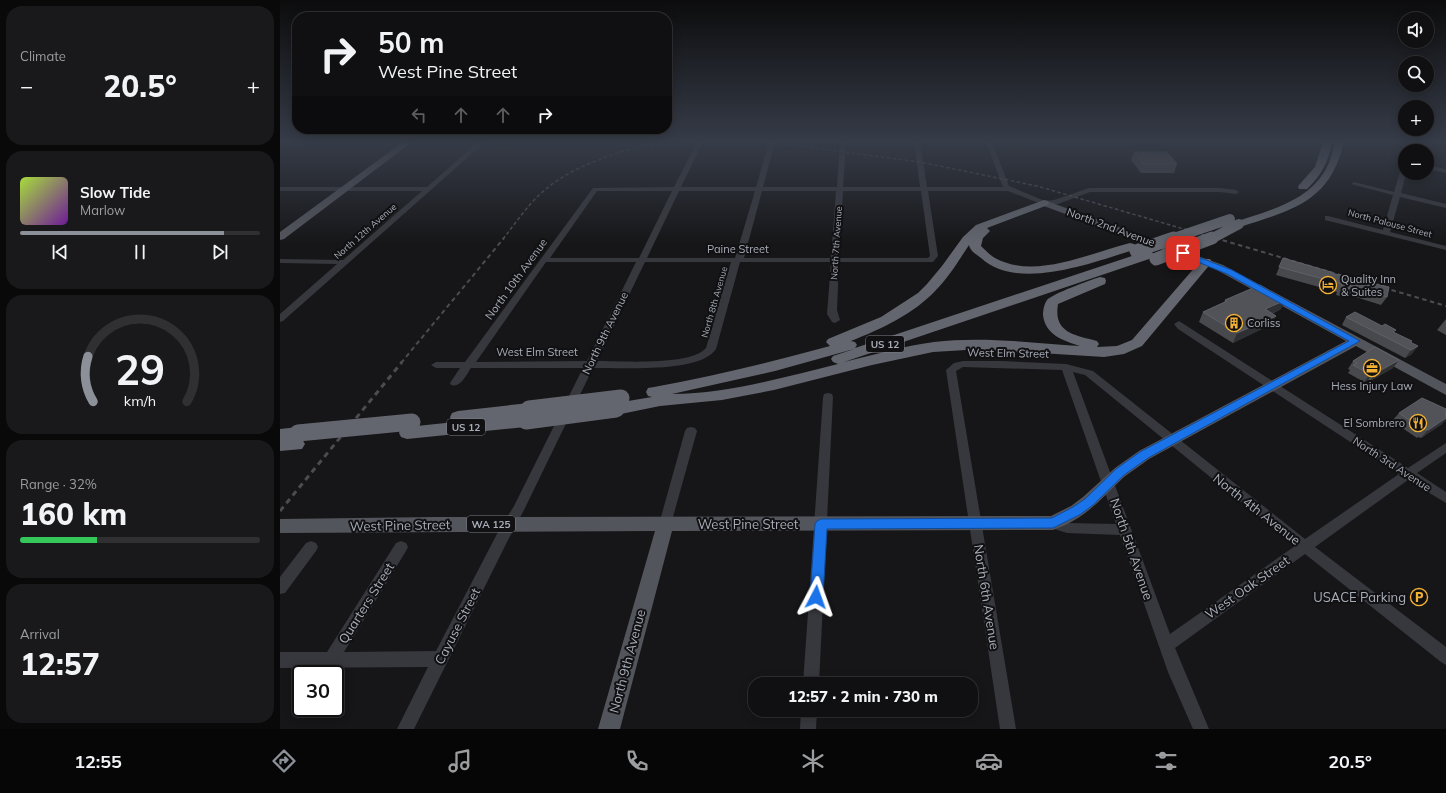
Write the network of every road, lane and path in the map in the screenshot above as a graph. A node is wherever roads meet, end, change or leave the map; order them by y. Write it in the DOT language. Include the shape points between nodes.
graph roads {
  1 [pos="362,176"];
  2 [pos="443,176"];
  3 [pos="683,176"];
  4 [pos="763,176"];
  5 [pos="841,176"];
  6 [pos="922,176"];
  7 [pos="1001,176"];
  8 [pos="1315,176"];
  9 [pos="1328,176"];
  10 [pos="1401,180"];
  11 [pos="1354,184"];
  12 [pos="280,189"];
  13 [pos="345,189"];
  14 [pos="428,189"];
  15 [pos="676,189"];
  16 [pos="759,189"];
  17 [pos="1008,189"];
  18 [pos="840,190"];
  19 [pos="924,190"];
  20 [pos="1236,192"];
  21 [pos="1397,194"];
  22 [pos="1050,203"];
  23 [pos="1446,206"];
  24 [pos="1328,218"];
  25 [pos="1234,222"];
  26 [pos="1386,233"];
  27 [pos="280,237"];
  28 [pos="1446,248"];
  29 [pos="1142,253"];
  30 [pos="544,260"];
  31 [pos="641,260"];
  32 [pos="738,260"];
  33 [pos="1202,260"];
  34 [pos="280,261"];
  35 [pos="835,261"];
  36 [pos="345,262"];
  37 [pos="280,319"];
  38 [pos="835,320"];
  39 [pos="1179,324"];
  40 [pos="1356,341"];
  41 [pos="709,353"];
  42 [pos="468,364"];
  43 [pos="589,364"];
  44 [pos="436,365"];
  45 [pos="1066,367"];
  46 [pos="951,370"];
  47 [pos="455,383"];
  48 [pos="1273,386"];
  49 [pos="1446,390"];
  50 [pos="659,396"];
  51 [pos="828,397"];
  52 [pos="691,431"];
  53 [pos="280,435"];
  54 [pos="1172,439"];
  55 [pos="291,441"];
  56 [pos="1446,447"];
  57 [pos="1408,474"];
  58 [pos="1109,483"];
  59 [pos="1446,498"];
  60 [pos="1053,523"];
  61 [pos="510,524"];
  62 [pos="665,524"];
  63 [pos="821,524"];
  64 [pos="975,524"];
  65 [pos="280,526"];
  66 [pos="1125,530"];
  67 [pos="1305,546"];
  68 [pos="311,547"];
  69 [pos="401,547"];
  70 [pos="280,588"];
  71 [pos="1166,645"];
  72 [pos="1446,657"];
  73 [pos="331,659"];
  74 [pos="440,659"];
  75 [pos="280,660"];
  76 [pos="811,677"];
  77 [pos="809,717"];
  78 [pos="405,729"];
  79 [pos="609,729"];
  80 [pos="808,729"];
  81 [pos="1008,729"];
  82 [pos="1201,729"];
  1 -- 13 [label="main road"];
  2 -- 14 [label="street, North 12th Avenue"];
  3 -- 15 [label="street, North 9th Avenue"];
  4 -- 16 [label="street, North 8th Avenue"];
  5 -- 18 [label="street, North 7th Avenue"];
  6 -- 19 [label="street"];
  7 -- 17 [label="street"];
  8 -- 25 [label="highway" via="1279,202"];
  9 -- 25 [label="highway" via="1316,189 1291,206"];
  10 -- 21 [label="street"];
  11 -- 21 [label="street"];
  12 -- 13 [label="street"];
  13 -- 14 [label="street"];
  13 -- 27 [label="main road"];
  14 -- 36 [label="street, North 12th Avenue"];
  15 -- 16 [label="street"];
  15 -- 30 [label="street, North 10th Avenue" via="595,189"];
  15 -- 31 [label="street, North 9th Avenue"];
  16 -- 18 [label="street"];
  16 -- 32 [label="street, North 8th Avenue"];
  17 -- 19 [label="street"];
  17 -- 22 [label="street, North 2nd Avenue"];
  18 -- 19 [label="street"];
  18 -- 35 [label="street, North 7th Avenue"];
  19 -- 35 [label="street, Paine Street" via="934,256 932,259"];
  20 -- 22 [label="street" via="1089,190"];
  21 -- 23 [label="street"];
  21 -- 26 [label="street"];
  22 -- 29 [label="highway" via="988,228 979,234 975,240 975,247 988,260 1014,269 1028,270 1043,270"];
  22 -- 33 [label="main road, North 2nd Avenue"];
  22 -- 50 [label="highway" via="972,233 931,288 881,322 823,345 696,379"];
  24 -- 26 [label="street, North Palouse Street"];
  25 -- 29 [label="highway, bridge" via="1181,235"];
  25 -- 29 [label="highway, bridge" via="1206,241"];
  26 -- 28 [label="street, North Palouse Street"];
  29 -- 33 [label="highway" via="1052,302 1050,322 1060,333 1075,341 1097,345 1115,344 1132,335"];
  29 -- 50 [label="highway, US 12" via="839,359 786,375 716,391"];
  30 -- 31 [label="street, Paine Street"];
  30 -- 42 [label="street, North 10th Avenue"];
  31 -- 32 [label="street, Paine Street"];
  31 -- 43 [label="street, North 9th Avenue"];
  32 -- 35 [label="street, Paine Street"];
  32 -- 41 [label="street, North 8th Avenue"];
  33 -- 40 [label="main road, North 2nd Avenue" via="1236,275"];
  33 -- 50 [label="highway" via="1137,343 1119,351 966,345 933,347 722,395"];
  34 -- 36 [label="street"];
  35 -- 38 [label="street, North 7th Avenue" via="832,314"];
  36 -- 37 [label="street, North 12th Avenue"];
  39 -- 48 [label="street, North 3rd Avenue"];
  40 -- 48 [label="main road, West Pine Street"];
  40 -- 49 [label="main road, North 2nd Avenue"];
  41 -- 43 [label="street, West Elm Street" via="701,358 668,363"];
  42 -- 43 [label="street, West Elm Street"];
  42 -- 44 [label="street, West Elm Street"];
  42 -- 47 [label="street, North 10th Avenue"];
  43 -- 61 [label="street, North 9th Avenue"];
  45 -- 46 [label="street, West Elm Street" via="964,364"];
  45 -- 54 [label="street, North 4th Avenue" via="1089,373"];
  45 -- 58 [label="street, North 5th Avenue"];
  46 -- 64 [label="street, North 6th Avenue"];
  48 -- 54 [label="main road, West Pine Street"];
  48 -- 57 [label="street, North 3rd Avenue"];
  50 -- 55 [label="highway, US 12, bridge" via="527,415"];
  51 -- 63 [label="street"];
  52 -- 62 [label="street"];
  53 -- 55 [label="highway, US 12"];
  54 -- 58 [label="main road, West Pine Street" via="1132,463"];
  54 -- 67 [label="street, North 4th Avenue"];
  56 -- 57 [label="street, West Oak Street"];
  57 -- 59 [label="street, North 3rd Avenue"];
  57 -- 67 [label="street, West Oak Street"];
  58 -- 60 [label="main road, West Pine Street" via="1077,511"];
  58 -- 66 [label="street, North 5th Avenue"];
  60 -- 64 [label="main road, West Pine Street"];
  60 -- 66 [label="street" via="1067,528"];
  61 -- 62 [label="main road, West Pine Street / WA 125"];
  61 -- 65 [label="main road, West Pine Street / WA 125"];
  61 -- 74 [label="street, Cayuse Street"];
  62 -- 63 [label="main road, West Pine Street"];
  62 -- 79 [label="main road, North 9th Avenue"];
  63 -- 64 [label="main road, West Pine Street"];
  63 -- 76 [label="street"];
  64 -- 81 [label="street, North 6th Avenue"];
  66 -- 71 [label="street, North 5th Avenue"];
  67 -- 71 [label="street, West Oak Street"];
  67 -- 72 [label="street, North 4th Avenue"];
  68 -- 70 [label="street"];
  69 -- 73 [label="street, Quarters Street"];
  71 -- 82 [label="street, North 5th Avenue"];
  73 -- 74 [label="street"];
  73 -- 75 [label="street"];
  74 -- 78 [label="street, Cayuse Street"];
  77 -- 80 [label="street"];
}
